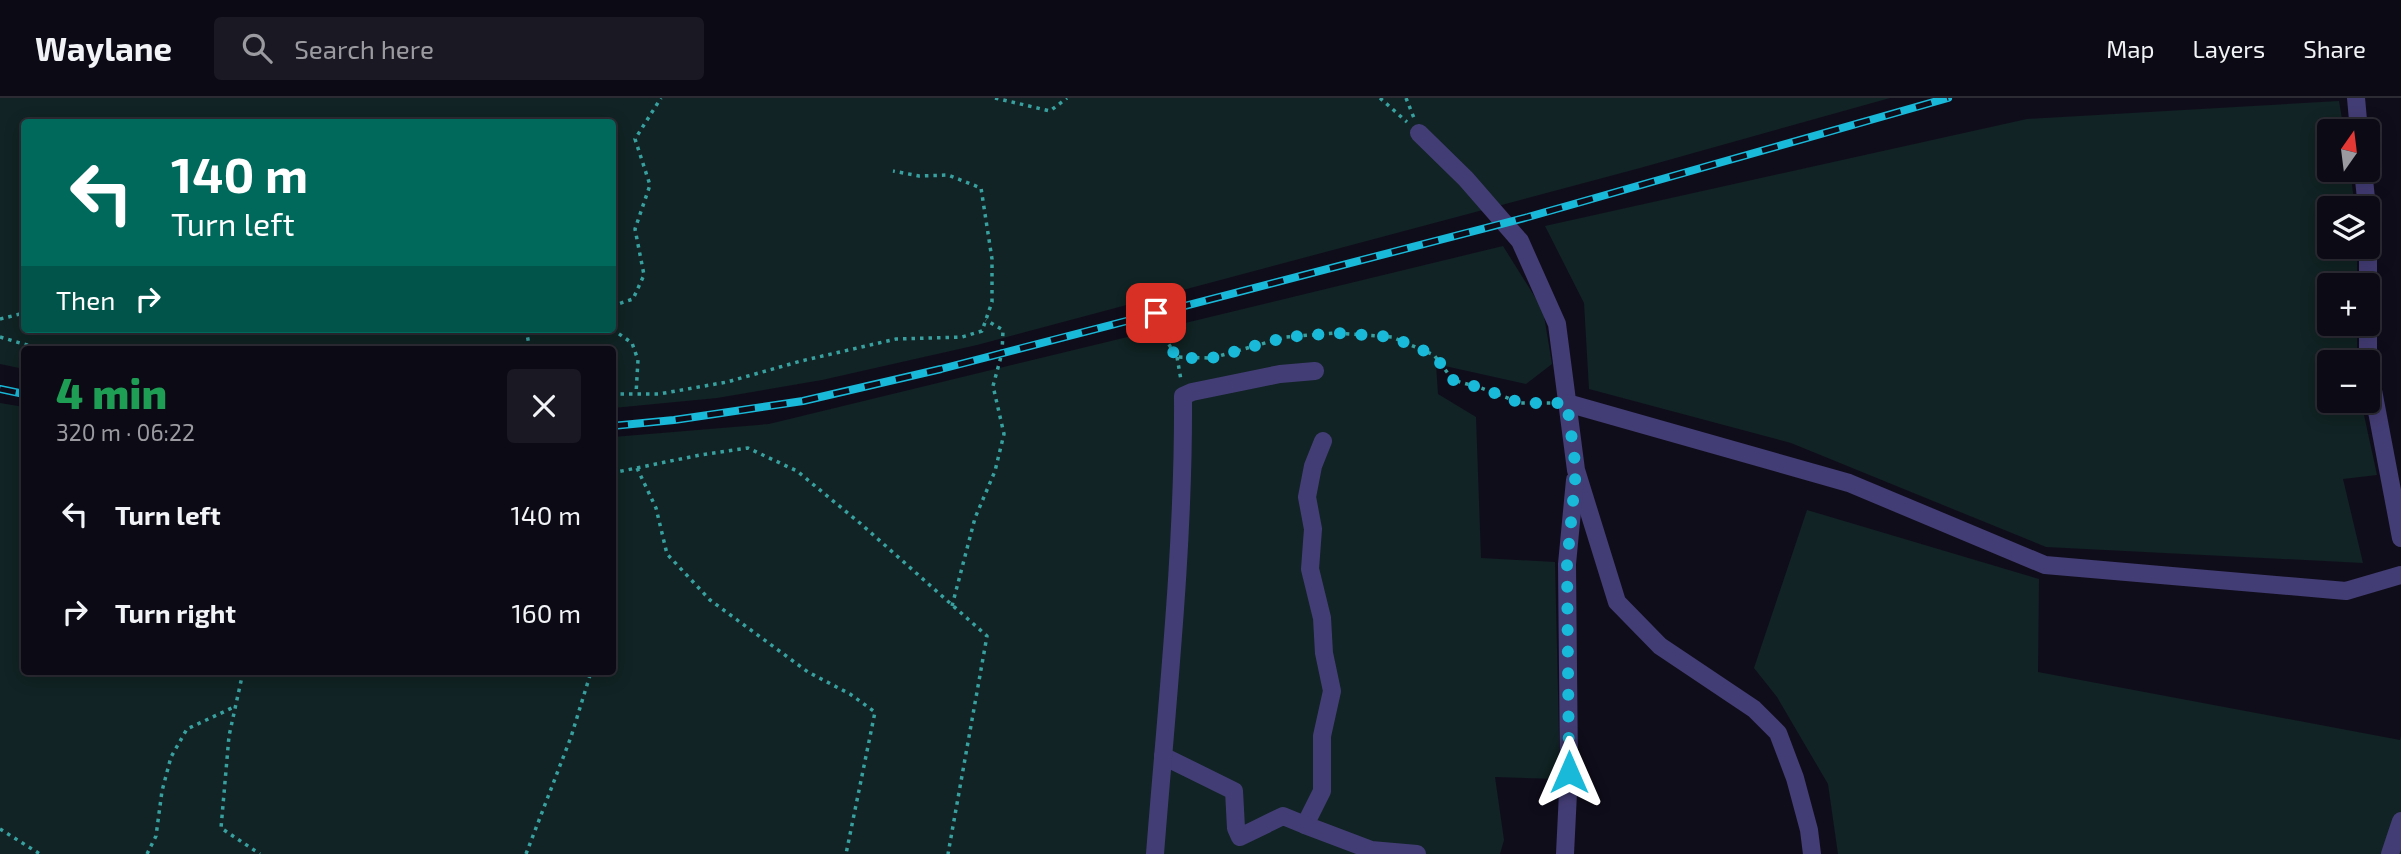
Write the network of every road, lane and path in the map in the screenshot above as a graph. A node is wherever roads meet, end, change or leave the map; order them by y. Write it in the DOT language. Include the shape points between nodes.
graph roads {
  1 [pos="661,98"];
  2 [pos="995,98"];
  3 [pos="1067,98"];
  4 [pos="1406,98"];
  5 [pos="2356,98"];
  6 [pos="1381,99"];
  7 [pos="2358,119"];
  8 [pos="1419,133"];
  9 [pos="893,172"];
  10 [pos="2368,259"];
  11 [pos="616,305"];
  12 [pos="1156,313"];
  13 [pos="21,314"];
  14 [pos="0,319"];
  15 [pos="986,320"];
  16 [pos="616,332"];
  17 [pos="0,337"];
  18 [pos="30,346"];
  19 [pos="1315,371"];
  20 [pos="616,394"];
  21 [pos="636,394"];
  22 [pos="1567,403"];
  23 [pos="1323,442"];
  24 [pos="636,468"];
  25 [pos="1576,470"];
  26 [pos="616,472"];
  27 [pos="2401,538"];
  28 [pos="2401,575"];
  29 [pos="952,606"];
  30 [pos="242,675"];
  31 [pos="590,675"];
  32 [pos="234,707"];
  33 [pos="1163,755"];
  34 [pos="2401,821"];
  35 [pos="1306,825"];
  36 [pos="0,828"];
  37 [pos="1241,846"];
  38 [pos="40,854"];
  39 [pos="147,854"];
  40 [pos="260,854"];
  41 [pos="526,854"];
  42 [pos="846,854"];
  43 [pos="948,854"];
  44 [pos="1155,854"];
  45 [pos="1417,854"];
  46 [pos="1564,854"];
  47 [pos="1812,854"];
  48 [pos="2390,854"];
  1 -- 11 [label="path" via="635,139 650,185 635,229 644,275 633,299"];
  2 -- 3 [label="path" via="1050,111"];
  4 -- 8 [label="path"];
  5 -- 7 [label="street"];
  6 -- 8 [label="path"];
  8 -- 22 [label="street" via="1466,178 1520,241 1557,324"];
  9 -- 15 [label="path" via="948,176 981,188 992,258 992,302"];
  10 -- 27 [label="street" via="2368,364"];
  12 -- 22 [label="path" via="1177,358 1212,358 1286,337 1336,333 1392,337 1434,355 1453,380 1521,403"];
  13 -- 14 [label="path"];
  15 -- 21 [label="path" via="982,331 962,337 896,340 727,383"];
  15 -- 29 [label="path" via="1003,330 993,386 1003,434"];
  16 -- 21 [label="path" via="632,343 638,360"];
  17 -- 18 [label="path"];
  19 -- 33 [label="street" via="1280,374 1183,396 1179,565"];
  20 -- 21 [label="path"];
  22 -- 25 [label="street"];
  22 -- 28 [label="street" via="1849,483 2045,565 2346,591"];
  23 -- 35 [label="street" via="1307,497 1313,529 1310,569 1332,691 1322,736 1322,791"];
  24 -- 26 [label="path"];
  24 -- 29 [label="path" via="748,448 797,471"];
  24 -- 42 [label="path" via="656,508 667,554 710,600 807,672 875,712"];
  25 -- 46 [label="street" via="1567,564 1569,772"];
  25 -- 47 [label="street" via="1617,603 1660,646 1754,709 1778,733 1795,778"];
  29 -- 43 [label="path" via="986,636"];
  30 -- 32 [label="path"];
  31 -- 41 [label="path"];
  32 -- 39 [label="path" via="187,729 171,757 156,836"];
  32 -- 40 [label="path" via="221,828"];
  33 -- 37 [label="street" via="1234,792"];
  33 -- 44 [label="street"];
  34 -- 48 [label="street"];
  35 -- 37 [label="street" via="1283,816"];
  35 -- 45 [label="street" via="1371,850"];
  36 -- 38 [label="path"];
}
